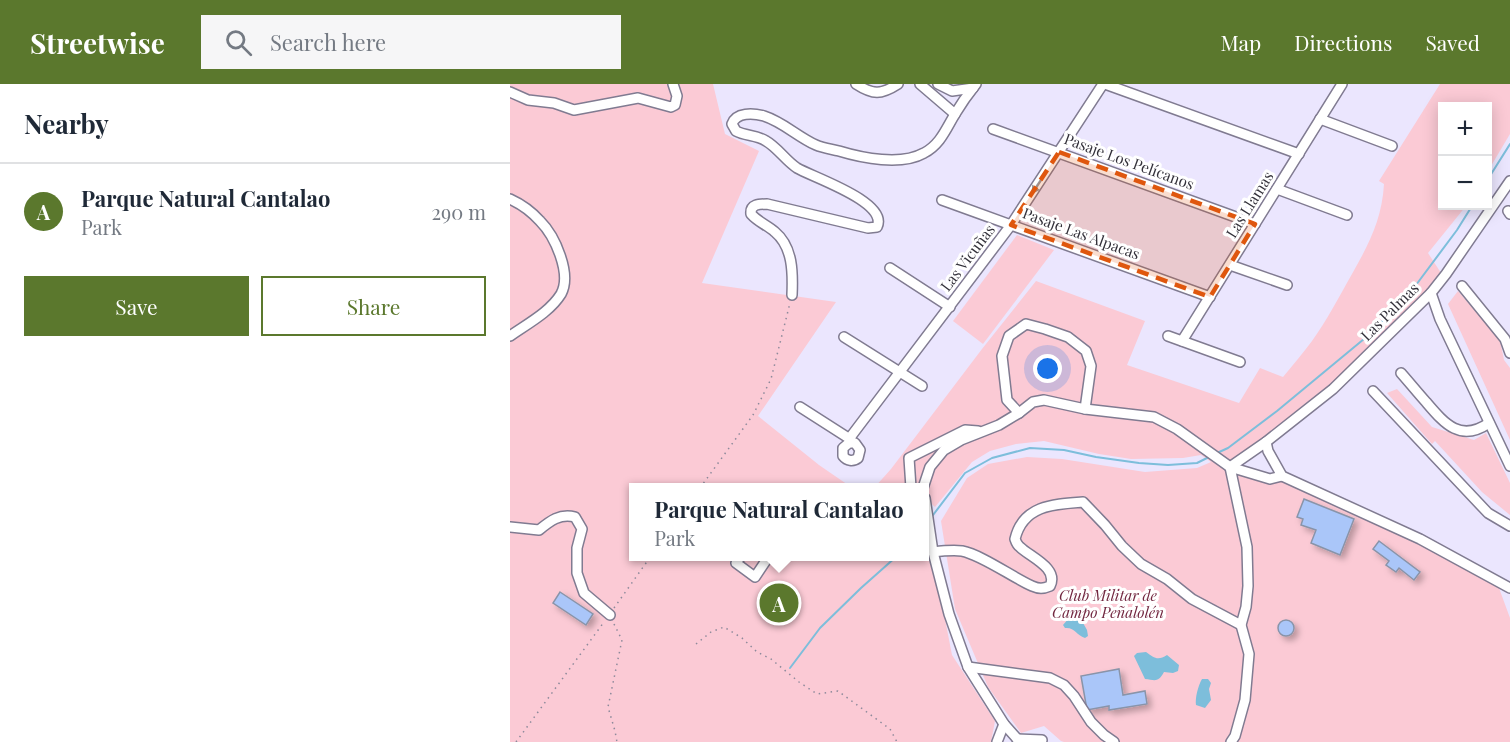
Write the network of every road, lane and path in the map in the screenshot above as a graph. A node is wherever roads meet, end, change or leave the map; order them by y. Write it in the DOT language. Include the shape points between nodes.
graph roads {
  1 [pos="673,84"];
  2 [pos="856,84"];
  3 [pos="898,84"];
  4 [pos="920,84"];
  5 [pos="938,84"];
  6 [pos="1104,84"];
  7 [pos="1340,84"];
  8 [pos="974,86"];
  9 [pos="510,92"];
  10 [pos="955,114"];
  11 [pos="1320,119"];
  12 [pos="993,129"];
  13 [pos="1392,146"];
  14 [pos="1059,152"];
  15 [pos="1299,154"];
  16 [pos="1510,181"];
  17 [pos="1277,189"];
  18 [pos="510,199"];
  19 [pos="942,200"];
  20 [pos="1347,215"];
  21 [pos="1255,224"];
  22 [pos="1011,225"];
  23 [pos="1230,265"];
  24 [pos="890,268"];
  25 [pos="1287,285"];
  26 [pos="1462,286"];
  27 [pos="1431,293"];
  28 [pos="792,295"];
  29 [pos="1210,297"];
  30 [pos="950,307"];
  31 [pos="510,336"];
  32 [pos="1167,336"];
  33 [pos="844,337"];
  34 [pos="1182,341"];
  35 [pos="1510,352"];
  36 [pos="1240,362"];
  37 [pos="900,372"];
  38 [pos="1401,372"];
  39 [pos="922,386"];
  40 [pos="1373,391"];
  41 [pos="800,407"];
  42 [pos="1085,408"];
  43 [pos="1018,413"];
  44 [pos="1489,423"];
  45 [pos="982,431"];
  46 [pos="1266,442"];
  47 [pos="1510,466"];
  48 [pos="1230,467"];
  49 [pos="1282,476"];
  50 [pos="704,483"];
  51 [pos="911,483"];
  52 [pos="925,483"];
  53 [pos="1510,526"];
  54 [pos="510,528"];
  55 [pos="929,530"];
  56 [pos="933,552"];
  57 [pos="648,561"];
  58 [pos="737,561"];
  59 [pos="766,561"];
  60 [pos="1510,588"];
  61 [pos="610,615"];
  62 [pos="1241,625"];
  63 [pos="696,644"];
  64 [pos="968,667"];
  65 [pos="1004,724"];
  66 [pos="1042,740"];
  67 [pos="1019,741"];
  68 [pos="516,742"];
  69 [pos="616,742"];
  70 [pos="897,742"];
  71 [pos="997,742"];
  72 [pos="1114,742"];
  73 [pos="1231,742"];
  1 -- 9 [label="street" via="677,96 675,105 670,106 638,98 573,110"];
  2 -- 3 [label="street" via="876,93"];
  4 -- 10 [label="street"];
  5 -- 8 [label="street" via="952,91"];
  6 -- 14 [label="street, Las Vicuñas"];
  6 -- 15 [label="street"];
  7 -- 11 [label="street, Las Llamas"];
  8 -- 10 [label="street"];
  10 -- 28 [label="street" via="929,151 894,160 857,157 818,146 764,116 735,118 732,124 736,131 766,140 794,166 860,200 879,219 877,227 868,228 767,204 754,206 754,218 774,232 786,247"];
  11 -- 13 [label="street"];
  11 -- 15 [label="street, Las Llamas"];
  12 -- 14 [label="street, Pasaje Los Pelícanos"];
  14 -- 21 [label="street, Pasaje Los Pelícanos"];
  14 -- 22 [label="street, Las Vicuñas, one-way"];
  15 -- 17 [label="street, Las Llamas"];
  16 -- 27 [label="street, Las Palmas"];
  17 -- 20 [label="street"];
  17 -- 21 [label="street, Las Llamas"];
  18 -- 31 [label="street" via="546,227 562,258 565,276 560,295"];
  19 -- 22 [label="street, Pasaje Las Alpacas"];
  21 -- 23 [label="street, Las Llamas"];
  22 -- 29 [label="street, Pasaje Las Alpacas"];
  22 -- 30 [label="street, Las Vicuñas"];
  23 -- 25 [label="street"];
  23 -- 29 [label="street, Las Llamas"];
  24 -- 30 [label="street"];
  26 -- 35 [label="street" via="1502,334"];
  27 -- 44 [label="street"];
  27 -- 46 [label="street, Las Palmas" via="1333,389"];
  28 -- 50 [label="path" via="771,379 753,415"];
  29 -- 34 [label="street, Las Llamas"];
  30 -- 37 [label="street, Las Vicuñas"];
  32 -- 34 [label="street"];
  33 -- 37 [label="street"];
  34 -- 36 [label="street"];
  37 -- 39 [label="street"];
  37 -- 41 [label="street, Las Vicuñas" via="849,441"];
  38 -- 44 [label="street" via="1451,427 1473,431"];
  40 -- 53 [label="street" via="1488,513"];
  42 -- 43 [label="street" via="1044,400 1033,402"];
  42 -- 43 [label="street" via="1091,366 1086,351 1068,337 1026,324 1009,336 1002,356 1007,400"];
  42 -- 48 [label="street" via="1154,417"];
  43 -- 45 [label="street"];
  44 -- 47 [label="street"];
  45 -- 51 [label="street" via="964,430 909,458"];
  45 -- 52 [label="street" via="944,450 930,467"];
  46 -- 48 [label="street, Las Palmas"];
  46 -- 49 [label="street"];
  48 -- 49 [label="street" via="1270,479"];
  48 -- 62 [label="street" via="1247,547 1248,586"];
  49 -- 60 [label="street" via="1420,538"];
  54 -- 61 [label="street" via="539,530 562,515 575,517 582,529 577,573 584,593"];
  55 -- 56 [label="street"];
  56 -- 62 [label="street" via="963,551 1032,586 1045,588 1053,581 1051,574 1018,546 1016,533 1028,515 1040,507 1083,502 1141,564 1192,599"];
  56 -- 64 [label="street"];
  57 -- 61 [label="path"];
  58 -- 59 [label="street" via="755,577"];
  61 -- 68 [label="path"];
  61 -- 69 [label="path" via="622,640 608,707"];
  62 -- 73 [label="street" via="1249,654 1245,700"];
  63 -- 70 [label="path" via="724,627 817,694 838,691 890,729"];
  64 -- 65 [label="street"];
  64 -- 72 [label="street" via="1050,678 1064,685 1091,722"];
  65 -- 67 [label="street"];
  65 -- 71 [label="street"];
  66 -- 67 [label="street"];
}
